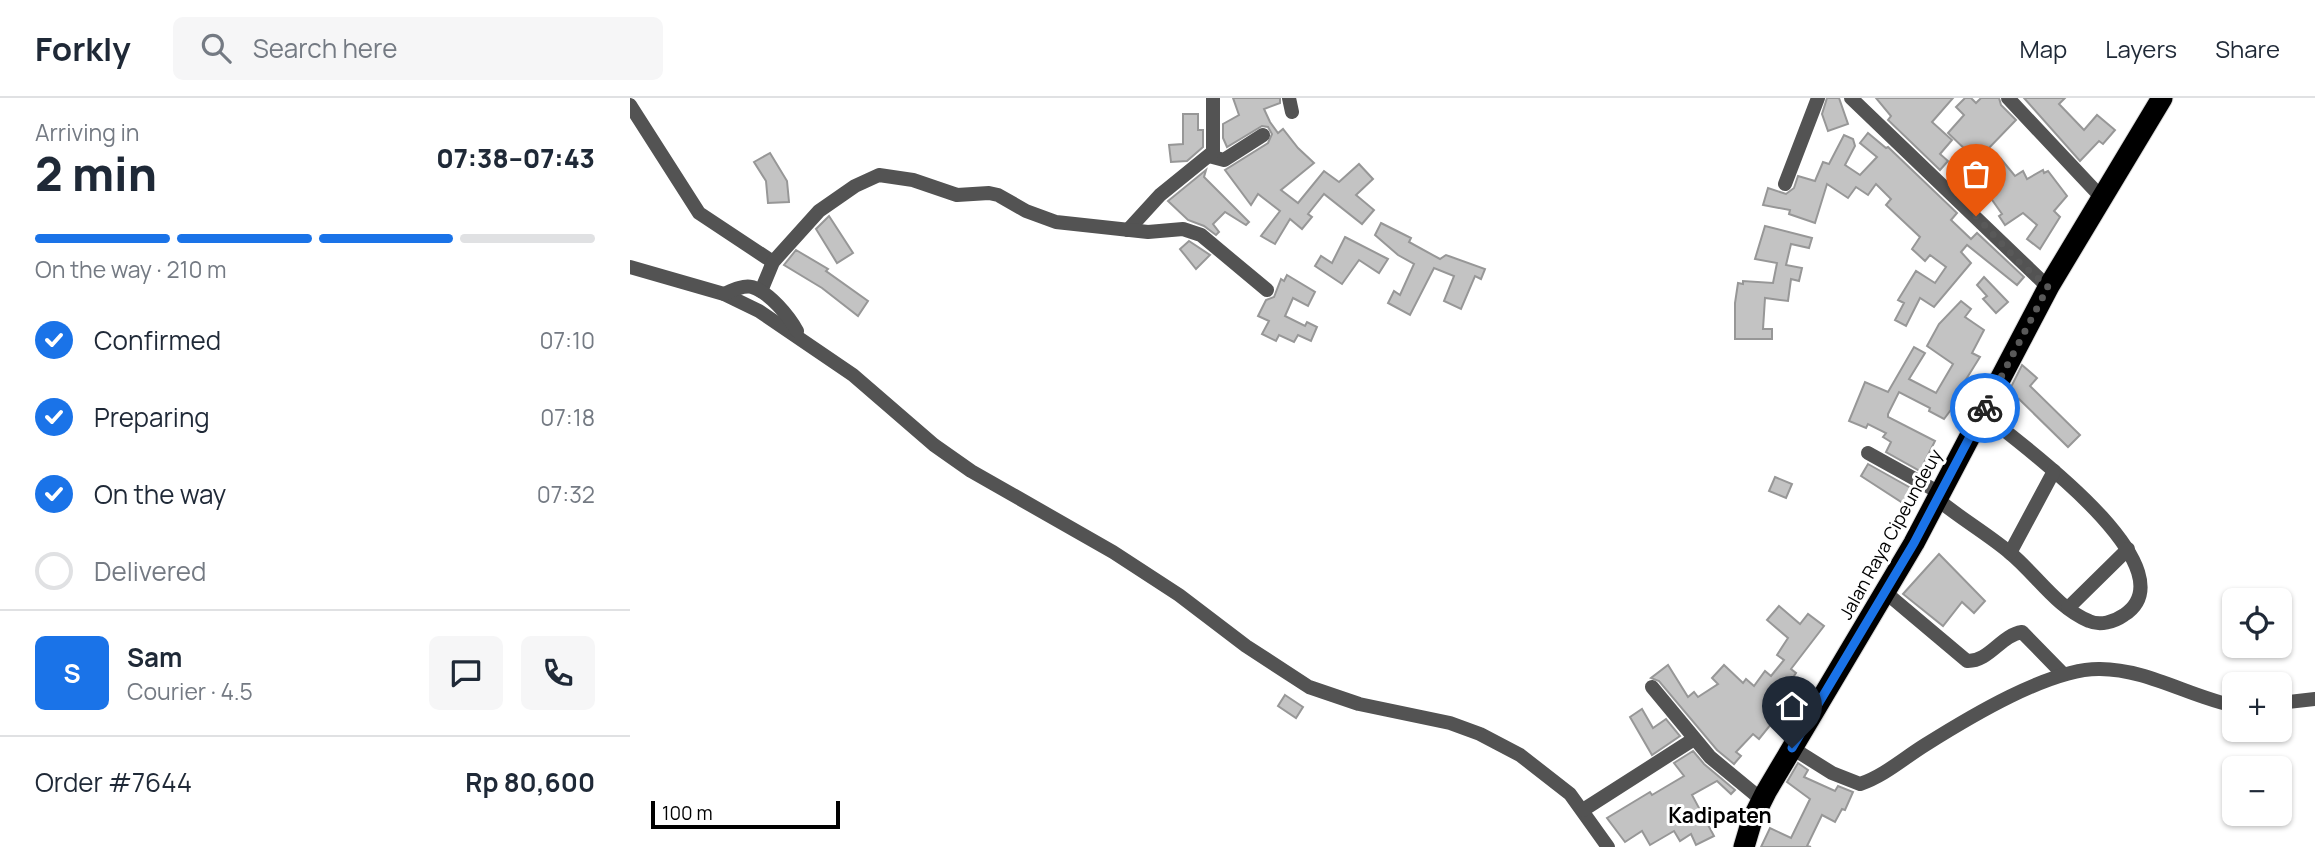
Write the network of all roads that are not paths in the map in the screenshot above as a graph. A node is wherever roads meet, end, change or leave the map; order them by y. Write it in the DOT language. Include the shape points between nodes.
graph roads {
  1 [pos="1213,98"];
  2 [pos="1818,98"];
  3 [pos="1851,98"];
  4 [pos="2008,98"];
  5 [pos="2162,98"];
  6 [pos="630,105"];
  7 [pos="1263,135"];
  8 [pos="1209,156"];
  9 [pos="1785,184"];
  10 [pos="2102,198"];
  11 [pos="1128,230"];
  12 [pos="773,262"];
  13 [pos="630,267"];
  14 [pos="2048,287"];
  15 [pos="1267,290"];
  16 [pos="761,291"];
  17 [pos="724,294"];
  18 [pos="801,339"];
  19 [pos="1982,413"];
  20 [pos="1868,453"];
  21 [pos="2054,471"];
  22 [pos="1938,496"];
  23 [pos="2128,549"];
  24 [pos="2010,553"];
  25 [pos="1885,593"];
  26 [pos="2068,608"];
  27 [pos="2063,674"];
  28 [pos="1652,687"];
  29 [pos="2315,699"];
  30 [pos="2222,702"];
  31 [pos="2292,702"];
  32 [pos="1693,739"];
  33 [pos="1792,748"];
  34 [pos="1762,800"];
  35 [pos="1583,810"];
  36 [pos="1608,847"];
  37 [pos="1744,847"];
  1 -- 8 [label="street"];
  2 -- 9 [label="street"];
  3 -- 14 [label="street"];
  4 -- 10 [label="street"];
  5 -- 10 [label="highway, Jalan Raya Cipeundeuy"];
  6 -- 12 [label="street" via="699,213"];
  7 -- 8 [label="street" via="1224,160"];
  8 -- 11 [label="street" via="1160,195"];
  10 -- 14 [label="highway, Jalan Raya Cipeundeuy"];
  11 -- 12 [label="street" via="1056,222 998,195 957,195 913,180 879,175 818,211"];
  11 -- 15 [label="street" via="1201,235"];
  12 -- 16 [label="street"];
  13 -- 17 [label="street"];
  14 -- 19 [label="highway, Jalan Raya Cipeundeuy"];
  16 -- 17 [label="street" via="746,287"];
  16 -- 18 [label="street" via="785,314"];
  17 -- 18 [label="street"];
  18 -- 35 [label="street" via="853,375 943,451 1113,552 1283,672 1336,697 1480,734 1545,772"];
  19 -- 21 [label="street"];
  19 -- 22 [label="highway, Jalan Raya Cipeundeuy"];
  20 -- 22 [label="street"];
  21 -- 23 [label="street"];
  21 -- 24 [label="street"];
  22 -- 24 [label="street"];
  22 -- 25 [label="highway, Jalan Raya Cipeundeuy"];
  23 -- 26 [label="street"];
  23 -- 26 [label="street" via="2142,579 2131,611 2101,624"];
  24 -- 26 [label="street"];
  25 -- 27 [label="street" via="1967,661 1975,661 2012,634 2022,632"];
  25 -- 33 [label="highway, Jalan Raya Cipeundeuy"];
  27 -- 30 [label="street" via="2102,668 2126,672"];
  27 -- 33 [label="street" via="2008,699 1860,784"];
  28 -- 32 [label="street"];
  29 -- 31 [label="street"];
  32 -- 34 [label="street"];
  32 -- 35 [label="street"];
  33 -- 34 [label="highway, Jalan Raya Cipeundeuy"];
  34 -- 37 [label="highway, Jalan Raya Cipeundeuy"];
  35 -- 36 [label="street"];
}
